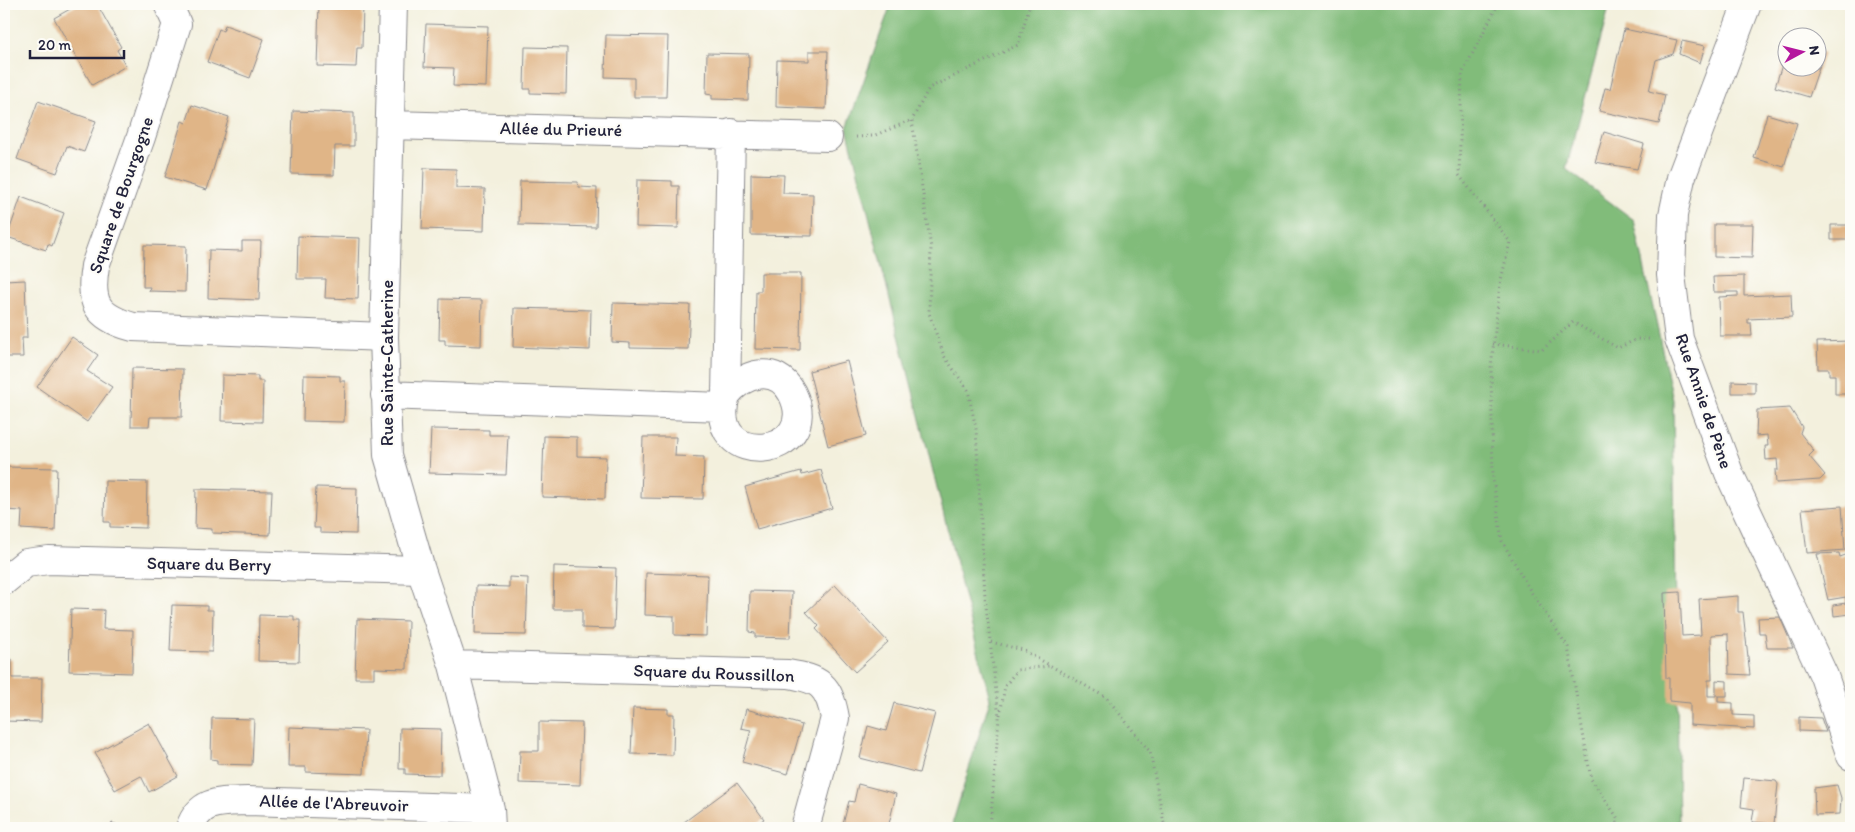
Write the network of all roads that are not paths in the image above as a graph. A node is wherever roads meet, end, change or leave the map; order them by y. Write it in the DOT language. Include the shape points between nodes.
graph roads {
  1 [pos="168,4"];
  2 [pos="393,4"];
  3 [pos="1747,4"];
  4 [pos="391,125"];
  5 [pos="731,133"];
  6 [pos="828,137"];
  7 [pos="384,337"];
  8 [pos="385,395"];
  9 [pos="421,570"];
  10 [pos="4,581"];
  11 [pos="453,665"];
  12 [pos="1851,756"];
  13 [pos="490,818"];
  14 [pos="190,828"];
  15 [pos="805,828"];
  1 -- 7 [label="street, Square de Bourgogne" via="177,24 95,266 92,284 100,312 113,322 132,327"];
  2 -- 4 [label="street, Rue Sainte-Catherine"];
  3 -- 12 [label="street, Rue Annie de Pène" via="1681,178 1673,215 1671,275 1679,339 1728,473 1824,676"];
  4 -- 5 [label="street, Allée du Prieuré"];
  4 -- 7 [label="street, Rue Sainte-Catherine"];
  5 -- 6 [label="street, Allée du Prieuré"];
  5 -- 8 [label="street" via="725,401"];
  7 -- 8 [label="street, Rue Sainte-Catherine"];
  8 -- 9 [label="street, Rue Sainte-Catherine" via="388,455"];
  9 -- 10 [label="street, Square du Berry" via="49,560 26,563"];
  9 -- 11 [label="street, Rue Sainte-Catherine"];
  11 -- 13 [label="street, Rue Sainte-Catherine"];
  11 -- 15 [label="street, Square du Roussillon" via="810,677 824,686 832,700 835,718"];
  13 -- 14 [label="street, Allée de l'Abreuvoir" via="224,802 210,804 200,810"];
}
